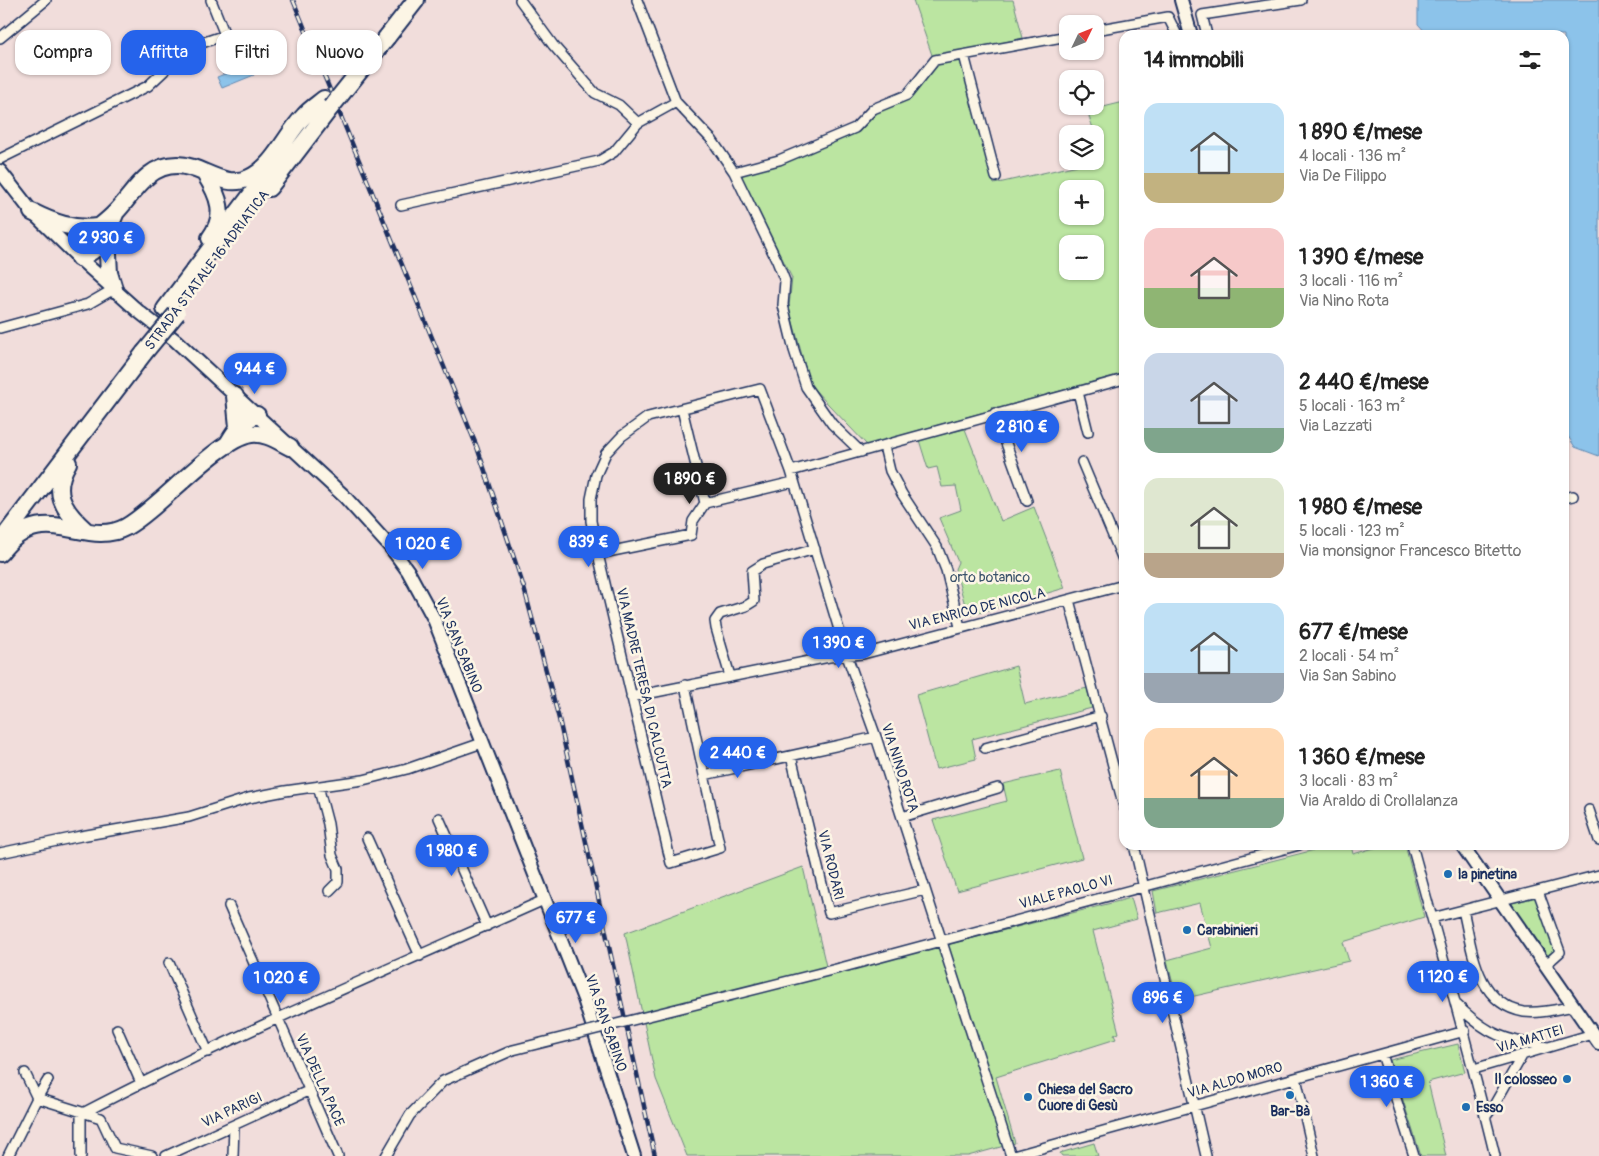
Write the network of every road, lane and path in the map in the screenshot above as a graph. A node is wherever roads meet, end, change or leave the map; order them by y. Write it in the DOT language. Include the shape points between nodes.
graph roads {
  1 [pos="46,0"];
  2 [pos="210,0"];
  3 [pos="404,0"];
  4 [pos="416,0"];
  5 [pos="520,0"];
  6 [pos="637,0"];
  7 [pos="1181,0"];
  8 [pos="1301,0"];
  9 [pos="1104,28"];
  10 [pos="1174,30"];
  11 [pos="1189,30"];
  12 [pos="1206,30"];
  13 [pos="384,34"];
  14 [pos="0,38"];
  15 [pos="1059,38"];
  16 [pos="964,55"];
  17 [pos="676,102"];
  18 [pos="328,103"];
  19 [pos="638,123"];
  20 [pos="0,159"];
  21 [pos="0,171"];
  22 [pos="734,172"];
  23 [pos="205,174"];
  24 [pos="996,177"];
  25 [pos="401,205"];
  26 [pos="32,212"];
  27 [pos="102,231"];
  28 [pos="79,258"];
  29 [pos="114,289"];
  30 [pos="171,311"];
  31 [pos="0,328"];
  32 [pos="139,355"];
  33 [pos="1119,380"];
  34 [pos="760,389"];
  35 [pos="1078,392"];
  36 [pos="235,396"];
  37 [pos="682,409"];
  38 [pos="995,413"];
  39 [pos="256,415"];
  40 [pos="243,431"];
  41 [pos="1088,432"];
  42 [pos="884,446"];
  43 [pos="290,447"];
  44 [pos="861,452"];
  45 [pos="1082,462"];
  46 [pos="791,471"];
  47 [pos="793,482"];
  48 [pos="1574,496"];
  49 [pos="1569,497"];
  50 [pos="1027,502"];
  51 [pos="705,504"];
  52 [pos="0,528"];
  53 [pos="85,530"];
  54 [pos="0,542"];
  55 [pos="815,550"];
  56 [pos="1119,550"];
  57 [pos="0,553"];
  58 [pos="598,554"];
  59 [pos="1119,586"];
  60 [pos="1069,600"];
  61 [pos="960,627"];
  62 [pos="847,656"];
  63 [pos="730,676"];
  64 [pos="685,685"];
  65 [pos="631,697"];
  66 [pos="1101,716"];
  67 [pos="876,737"];
  68 [pos="482,743"];
  69 [pos="986,748"];
  70 [pos="791,756"];
  71 [pos="704,775"];
  72 [pos="318,786"];
  73 [pos="1119,787"];
  74 [pos="998,788"];
  75 [pos="1589,810"];
  76 [pos="902,817"];
  77 [pos="439,818"];
  78 [pos="367,838"];
  79 [pos="1599,840"];
  80 [pos="1135,850"];
  81 [pos="1280,850"];
  82 [pos="1413,850"];
  83 [pos="1466,850"];
  84 [pos="0,853"];
  85 [pos="1599,875"];
  86 [pos="1144,885"];
  87 [pos="925,890"];
  88 [pos="329,891"];
  89 [pos="1538,891"];
  90 [pos="1501,899"];
  91 [pos="544,900"];
  92 [pos="229,906"];
  93 [pos="1463,910"];
  94 [pos="1432,918"];
  95 [pos="487,926"];
  96 [pos="942,940"];
  97 [pos="420,956"];
  98 [pos="1543,961"];
  99 [pos="169,963"];
  100 [pos="1456,1003"];
  101 [pos="1574,1006"];
  102 [pos="278,1019"];
  103 [pos="117,1028"];
  104 [pos="1464,1031"];
  105 [pos="1596,1039"];
  106 [pos="1550,1047"];
  107 [pos="208,1052"];
  108 [pos="1382,1054"];
  109 [pos="1522,1056"];
  110 [pos="1474,1069"];
  111 [pos="25,1073"];
  112 [pos="1296,1078"];
  113 [pos="48,1080"];
  114 [pos="141,1083"];
  115 [pos="310,1090"];
  116 [pos="37,1098"];
  117 [pos="1193,1106"];
  118 [pos="81,1114"];
  119 [pos="1486,1116"];
  120 [pos="234,1125"];
  121 [pos="8,1156"];
  122 [pos="81,1156"];
  123 [pos="152,1156"];
  124 [pos="166,1156"];
  125 [pos="234,1156"];
  126 [pos="338,1156"];
  127 [pos="386,1156"];
  128 [pos="634,1156"];
  129 [pos="1012,1156"];
  130 [pos="1206,1156"];
  131 [pos="1314,1156"];
  132 [pos="1414,1156"];
  133 [pos="1495,1156"];
  1 -- 14 [label="street"];
  2 -- 20 [label="street" via="225,35 178,48 171,52 160,76 148,86"];
  3 -- 13 [label="highway, STRADA STATALE 16 ADRIATICA"];
  4 -- 13 [label="highway, STRADA STATALE 16 ADRIATICA"];
  5 -- 19 [label="street" via="595,93 619,106"];
  6 -- 17 [label="street"];
  7 -- 11 [label="street"];
  8 -- 12 [label="street" via="1202,15"];
  9 -- 10 [label="street" via="1168,17"];
  13 -- 18 [label="highway, STRADA STATALE 16 ADRIATICA, bridge"];
  15 -- 16 [label="street"];
  16 -- 22 [label="street" via="935,60 908,95 874,109 855,128 779,160"];
  16 -- 24 [label="street"];
  17 -- 19 [label="street"];
  17 -- 22 [label="street" via="712,140"];
  18 -- 23 [label="highway" via="304,116 257,174 230,182"];
  18 -- 30 [label="highway, STRADA STATALE 16 ADRIATICA"];
  19 -- 25 [label="street" via="614,152 599,161"];
  21 -- 26 [label="street, VIA SAN SABINO"];
  22 -- 44 [label="street" via="785,282 783,305 806,387 832,424"];
  23 -- 27 [label="highway" via="178,165 162,167 146,176"];
  23 -- 30 [label="highway" via="219,200 221,212 218,224 177,282"];
  26 -- 27 [label="highway" via="64,225"];
  26 -- 28 [label="street, VIA SAN SABINO"];
  27 -- 28 [label="highway" via="94,251"];
  27 -- 29 [label="highway" via="108,273"];
  28 -- 29 [label="street, VIA SAN SABINO"];
  29 -- 31 [label="street" via="88,304"];
  29 -- 36 [label="street, VIA SAN SABINO"];
  30 -- 32 [label="highway, STRADA STATALE 16 ADRIATICA, bridge"];
  32 -- 52 [label="highway, STRADA STATALE 16 ADRIATICA"];
  32 -- 53 [label="highway" via="130,382 62,474 60,493 63,504 68,514"];
  32 -- 54 [label="highway, STRADA STATALE 16 ADRIATICA"];
  33 -- 35 [label="street"];
  34 -- 37 [label="street, VIA MADRE TERESA DI CALCUTTA"];
  34 -- 46 [label="street, VIA NINO ROTA"];
  35 -- 38 [label="street"];
  35 -- 41 [label="street"];
  36 -- 39 [label="street, VIA SAN SABINO"];
  36 -- 40 [label="highway"];
  37 -- 51 [label="street"];
  37 -- 58 [label="street, VIA MADRE TERESA DI CALCUTTA" via="648,417 606,453 596,475 591,499 591,521"];
  38 -- 42 [label="street"];
  38 -- 50 [label="street"];
  39 -- 40 [label="highway" via="248,418"];
  39 -- 43 [label="street, VIA SAN SABINO"];
  40 -- 43 [label="highway"];
  40 -- 53 [label="highway" via="126,527 102,534"];
  42 -- 44 [label="street"];
  42 -- 61 [label="street" via="890,471 937,547"];
  43 -- 68 [label="street, VIA SAN SABINO" via="368,521 408,571 434,619"];
  44 -- 46 [label="street"];
  45 -- 56 [label="street"];
  46 -- 47 [label="street, VIA NINO ROTA"];
  47 -- 51 [label="street"];
  47 -- 55 [label="street, VIA NINO ROTA"];
  48 -- 49 [label="street"];
  51 -- 58 [label="street" via="693,521 691,535"];
  53 -- 57 [label="highway" via="60,525 36,527 13,538"];
  55 -- 62 [label="street, VIA NINO ROTA"];
  55 -- 63 [label="street" via="763,564 752,571 754,600 746,606 720,614 715,621"];
  58 -- 65 [label="street, VIA MADRE TERESA DI CALCUTTA"];
  59 -- 60 [label="street, VIA ENRICO DE NICOLA"];
  60 -- 61 [label="street, VIA ENRICO DE NICOLA"];
  60 -- 66 [label="street"];
  61 -- 62 [label="street, VIA ENRICO DE NICOLA"];
  62 -- 63 [label="street, VIA ENRICO DE NICOLA"];
  62 -- 67 [label="street, VIA NINO ROTA"];
  63 -- 64 [label="street, VIA ENRICO DE NICOLA"];
  64 -- 65 [label="street, VIA ENRICO DE NICOLA"];
  64 -- 71 [label="street"];
  65 -- 71 [label="street, VIA MADRE TERESA DI CALCUTTA" via="671,863 720,848"];
  66 -- 69 [label="street"];
  66 -- 73 [label="street"];
  67 -- 70 [label="street"];
  67 -- 76 [label="street, VIA NINO ROTA"];
  68 -- 72 [label="street" via="407,769 363,780"];
  68 -- 91 [label="street, VIA SAN SABINO"];
  70 -- 71 [label="street"];
  70 -- 87 [label="street, VIA RODARI" via="829,913"];
  72 -- 84 [label="street" via="249,798 189,817"];
  72 -- 88 [label="street" via="332,855 338,869 338,882"];
  74 -- 76 [label="street"];
  75 -- 79 [label="street"];
  76 -- 87 [label="street, VIA NINO ROTA"];
  77 -- 95 [label="street"];
  78 -- 97 [label="street"];
  80 -- 86 [label="street"];
  81 -- 86 [label="street, VIALE PAOLO VI"];
  82 -- 94 [label="street"];
  83 -- 90 [label="street"];
  85 -- 89 [label="street"];
  86 -- 96 [label="street, VIALE PAOLO VI"];
  86 -- 117 [label="street"];
  87 -- 96 [label="street, VIA NINO ROTA"];
  89 -- 90 [label="street"];
  89 -- 98 [label="street" via="1560,952"];
  90 -- 93 [label="street"];
  90 -- 98 [label="street"];
  91 -- 95 [label="street"];
  91 -- 128 [label="street, VIA SAN SABINO" via="587,1008"];
  92 -- 102 [label="street, VIA DELLA PACE"];
  93 -- 94 [label="street"];
  93 -- 101 [label="street" via="1480,978 1495,998 1524,1012"];
  94 -- 100 [label="street"];
  95 -- 97 [label="street"];
  96 -- 127 [label="street, VIALE PAOLO VI, bridge" via="513,1050 442,1081 410,1115"];
  96 -- 129 [label="street, VIA NINO ROTA"];
  97 -- 102 [label="street"];
  98 -- 101 [label="street"];
  99 -- 107 [label="street"];
  100 -- 104 [label="street"];
  100 -- 106 [label="street" via="1486,1030 1506,1038"];
  101 -- 105 [label="street"];
  102 -- 107 [label="street"];
  102 -- 115 [label="street, VIA DELLA PACE"];
  103 -- 114 [label="street"];
  104 -- 108 [label="street, VIA ALDO MORO"];
  104 -- 110 [label="street"];
  105 -- 106 [label="street, VIA MATTEI"];
  106 -- 109 [label="street, VIA MATTEI"];
  107 -- 114 [label="street"];
  108 -- 112 [label="street, VIA ALDO MORO"];
  108 -- 132 [label="street"];
  109 -- 110 [label="street, VIA MATTEI"];
  109 -- 119 [label="street"];
  110 -- 119 [label="street"];
  111 -- 116 [label="street"];
  112 -- 117 [label="street, VIA ALDO MORO"];
  112 -- 131 [label="street"];
  113 -- 116 [label="street"];
  114 -- 118 [label="street"];
  115 -- 120 [label="street, VIA PARIGI"];
  115 -- 126 [label="street, VIA DELLA PACE"];
  116 -- 118 [label="street"];
  116 -- 121 [label="street"];
  117 -- 129 [label="street, VIA ALDO MORO"];
  117 -- 130 [label="street"];
  118 -- 122 [label="street"];
  118 -- 123 [label="street" via="101,1118 118,1150"];
  119 -- 133 [label="street"];
  120 -- 124 [label="street, VIA PARIGI"];
  120 -- 125 [label="street"];
}
